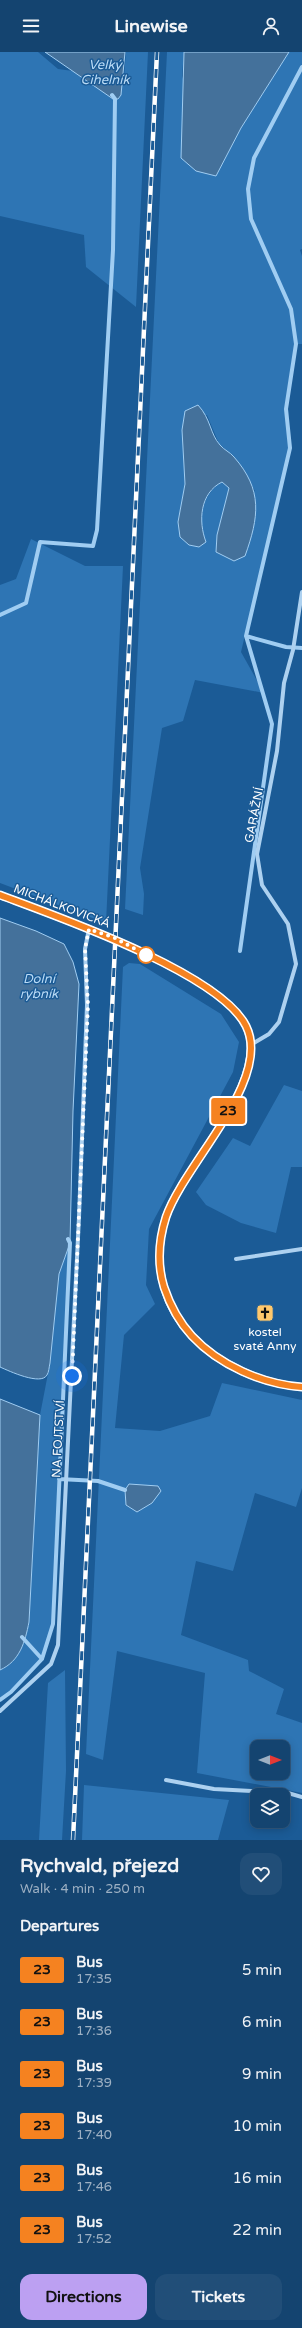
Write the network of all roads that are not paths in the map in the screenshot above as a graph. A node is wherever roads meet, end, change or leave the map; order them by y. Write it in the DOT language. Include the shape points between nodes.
graph roads {
  1 [pos="302,592"];
  2 [pos="0,895"];
  3 [pos="89,929"];
  4 [pos="252,1044"];
  5 [pos="302,1248"];
  6 [pos="236,1259"];
  7 [pos="302,1387"];
  8 [pos="0,1712"];
  9 [pos="166,1780"];
  10 [pos="302,1798"];
  1 -- 4 [label="street, GARÁŽNÍ" via="293,650 284,683 277,751 256,854 262,885 288,924 296,964 279,1022 268,1034"];
  2 -- 3 [label="street, MICHÁLKOVICKÁ"];
  3 -- 4 [label="street, MICHÁLKOVICKÁ" via="115,938 197,982 239,1015"];
  3 -- 8 [label="street, NA FOJTSTVÍ" via="85,949 88,1005 58,1645 51,1664"];
  4 -- 7 [label="street, MICHÁLKOVICKÁ" via="249,1070 238,1095 176,1194 166,1216 160,1245 161,1271 166,1292 176,1315 189,1333 208,1350 255,1376 276,1383"];
  5 -- 6 [label="street"];
  9 -- 10 [label="street" via="214,1789 288,1793"];
}
